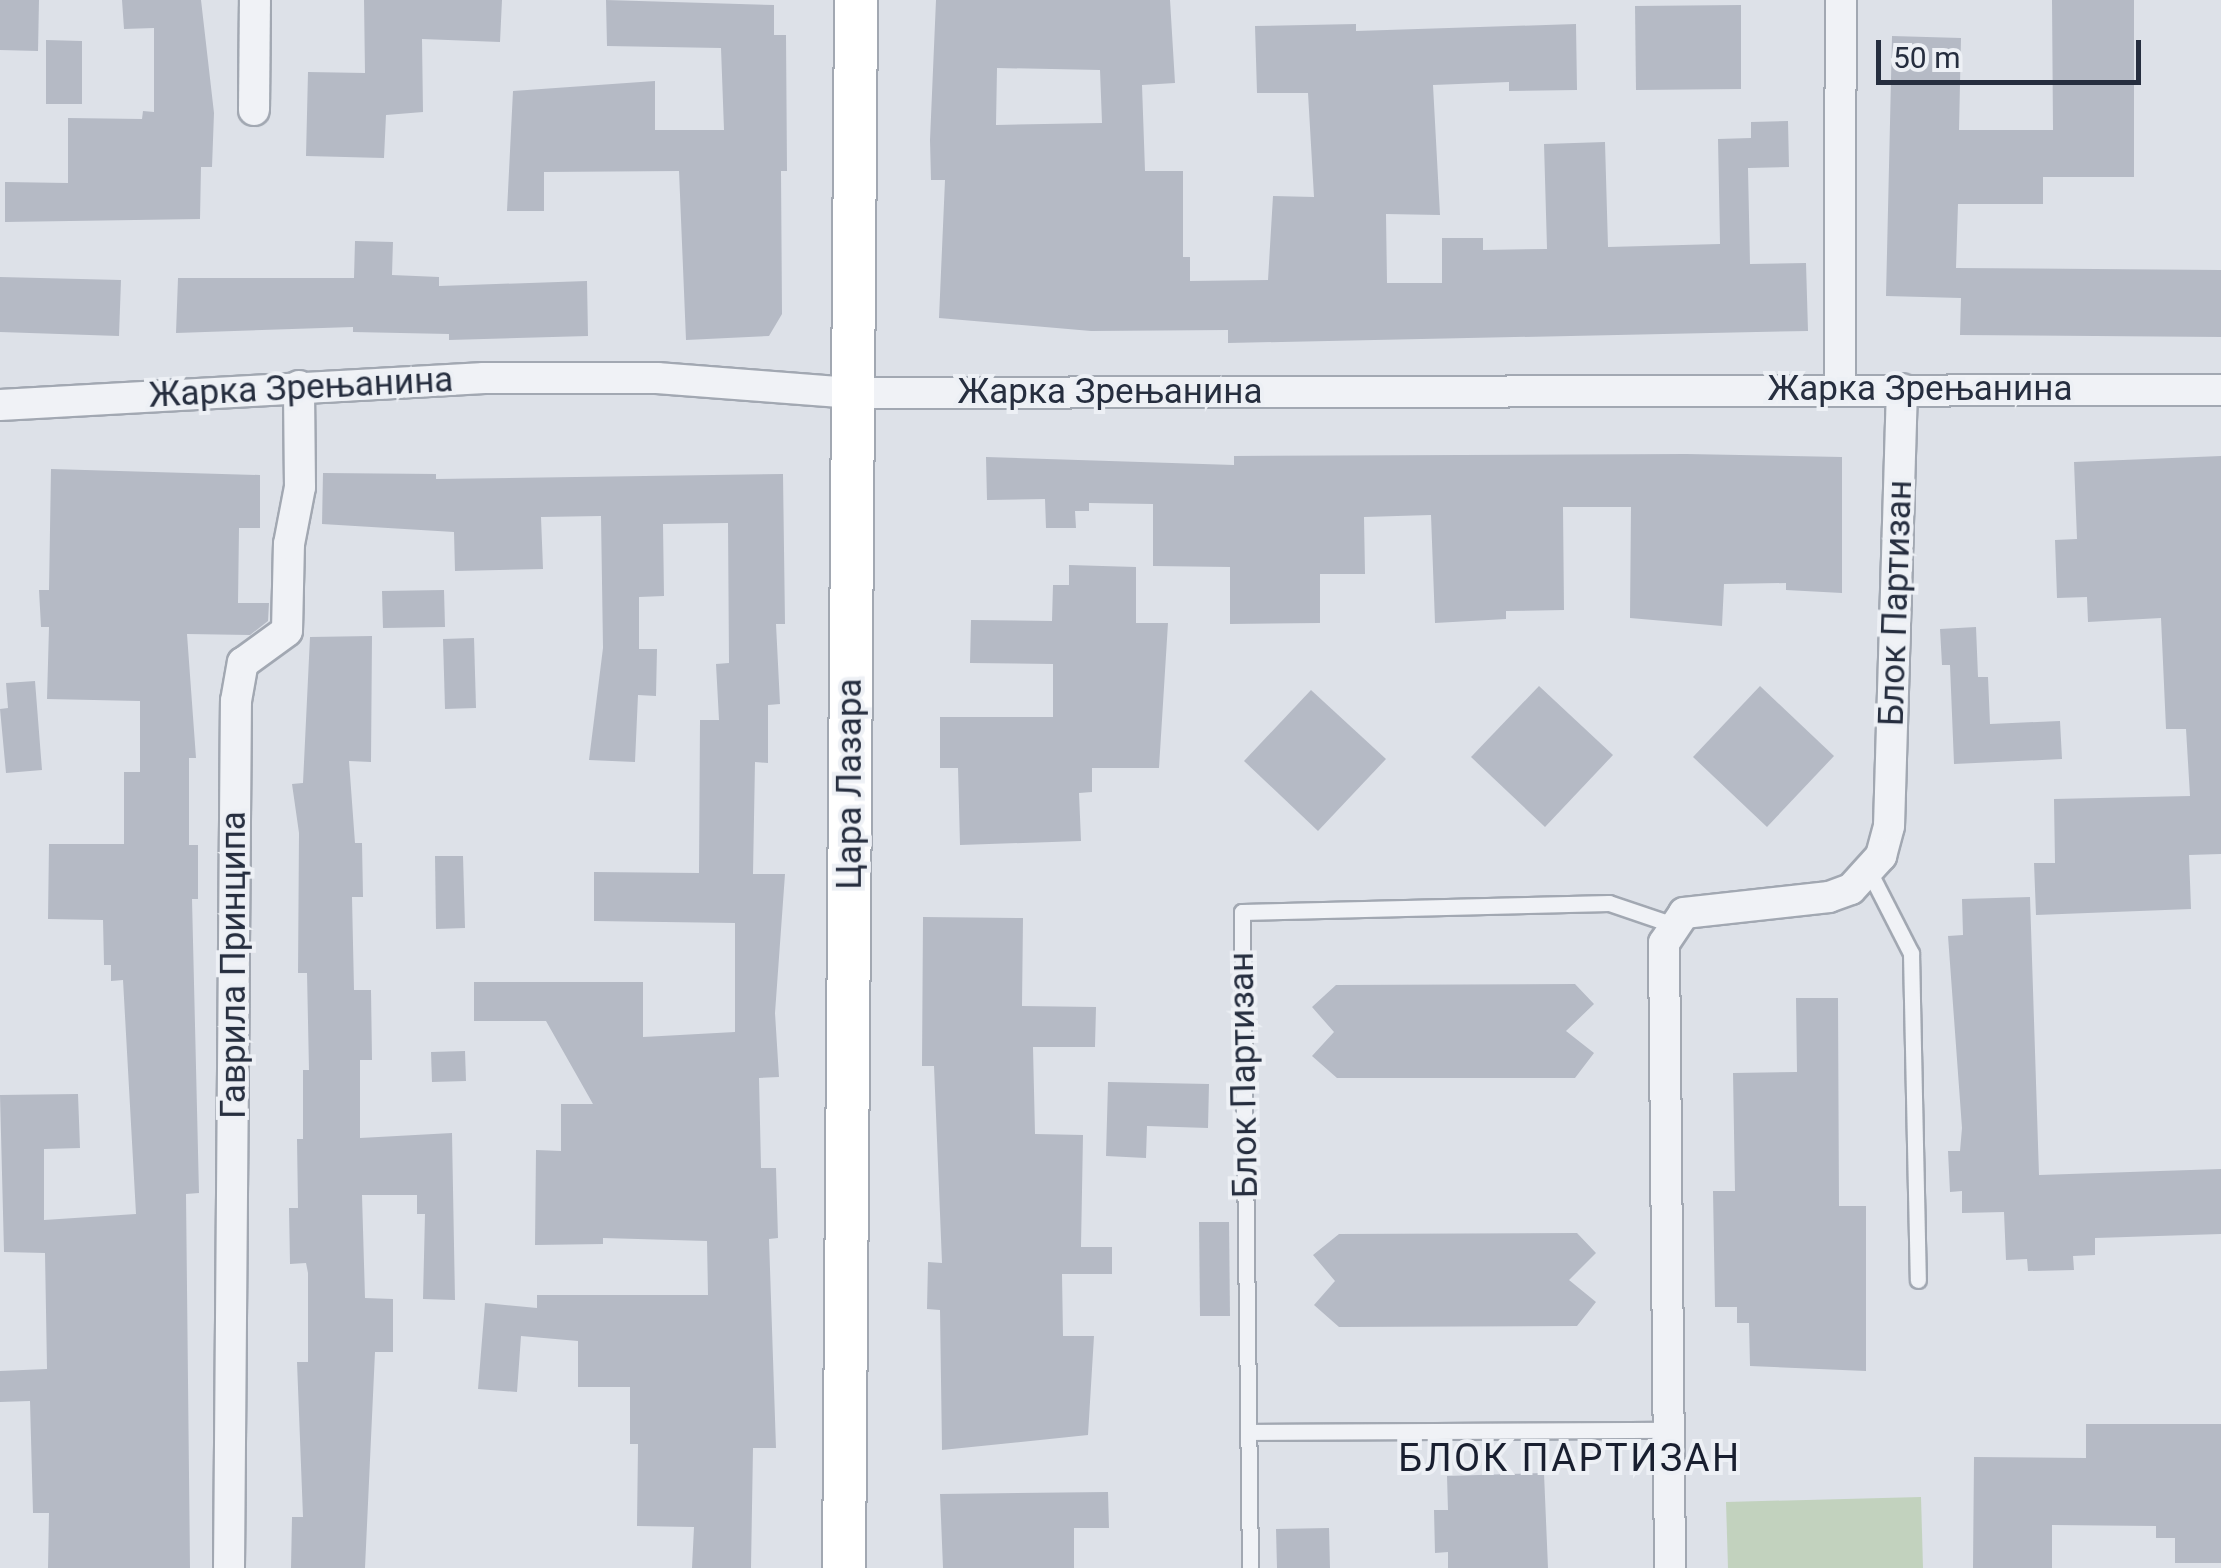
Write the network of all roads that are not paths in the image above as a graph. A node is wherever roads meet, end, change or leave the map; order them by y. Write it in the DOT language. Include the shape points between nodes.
graph roads {
  1 [pos="254,0"];
  2 [pos="856,0"];
  3 [pos="1840,0"];
  4 [pos="254,110"];
  5 [pos="300,386"];
  6 [pos="1840,388"];
  7 [pos="1902,389"];
  8 [pos="2221,390"];
  9 [pos="853,393"];
  10 [pos="0,406"];
  11 [pos="1870,873"];
  12 [pos="1671,924"];
  13 [pos="1918,1280"];
  14 [pos="1670,1430"];
  15 [pos="1248,1432"];
  16 [pos="229,1568"];
  17 [pos="844,1568"];
  18 [pos="1250,1568"];
  19 [pos="1670,1568"];
  1 -- 4 [label="street"];
  2 -- 9 [label="main road, Цара Лазара"];
  3 -- 6 [label="street"];
  5 -- 9 [label="street, Жарка Зрењанина" via="657,378"];
  5 -- 10 [label="street, Жарка Зрењанина"];
  5 -- 16 [label="street, Гаврила Принципа" via="300,488 289,544 287,631 243,663 236,701"];
  6 -- 7 [label="street, Жарка Зрењанина"];
  6 -- 9 [label="street, Жарка Зрењанина"];
  7 -- 8 [label="street, Жарка Зрењанина"];
  7 -- 11 [label="street, Блок Партизан" via="1889,826"];
  9 -- 17 [label="main road, Цара Лазара"];
  11 -- 12 [label="street" via="1829,897 1708,906"];
  11 -- 13 [label="lane" via="1911,953"];
  12 -- 14 [label="street" via="1664,943"];
  12 -- 15 [label="lane, Блок Партизан" via="1637,907 1609,903 1242,912"];
  14 -- 15 [label="lane"];
  14 -- 19 [label="street"];
  15 -- 18 [label="lane, Блок Партизан"];
}
